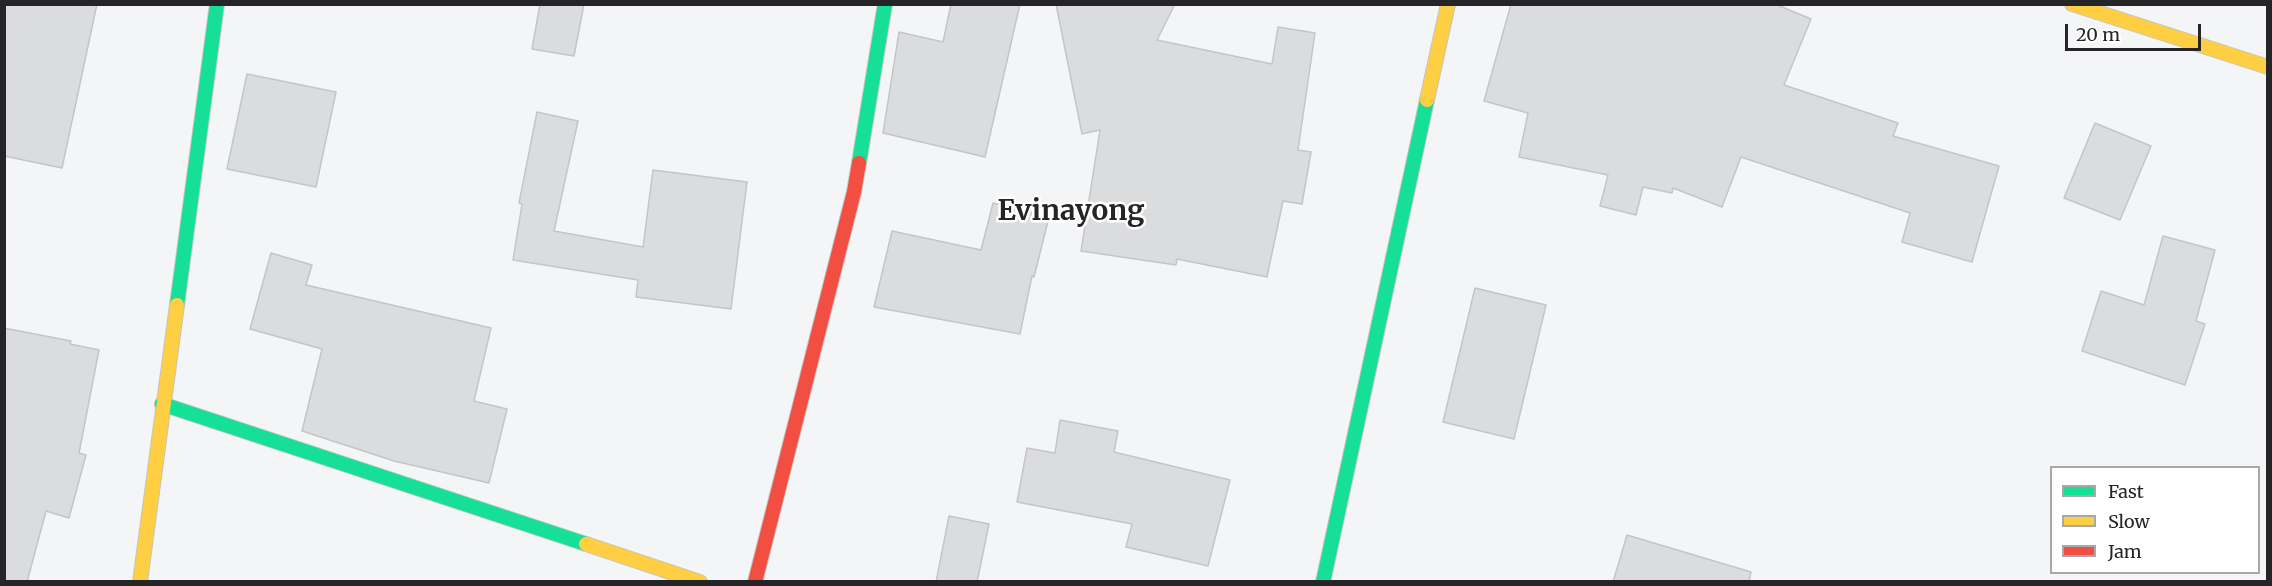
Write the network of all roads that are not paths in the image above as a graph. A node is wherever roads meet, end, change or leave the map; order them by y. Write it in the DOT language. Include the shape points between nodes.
graph roads {
  1 [pos="216,4"];
  2 [pos="885,4"];
  3 [pos="1448,4"];
  4 [pos="2072,4"];
  5 [pos="2268,67"];
  6 [pos="162,404"];
  7 [pos="140,582"];
  8 [pos="700,582"];
  9 [pos="754,582"];
  10 [pos="1323,582"];
  1 -- 6 [label="street"];
  2 -- 9 [label="street" via="854,192"];
  3 -- 10 [label="street"];
  4 -- 5 [label="street"];
  6 -- 7 [label="street"];
  6 -- 8 [label="street"];
}
